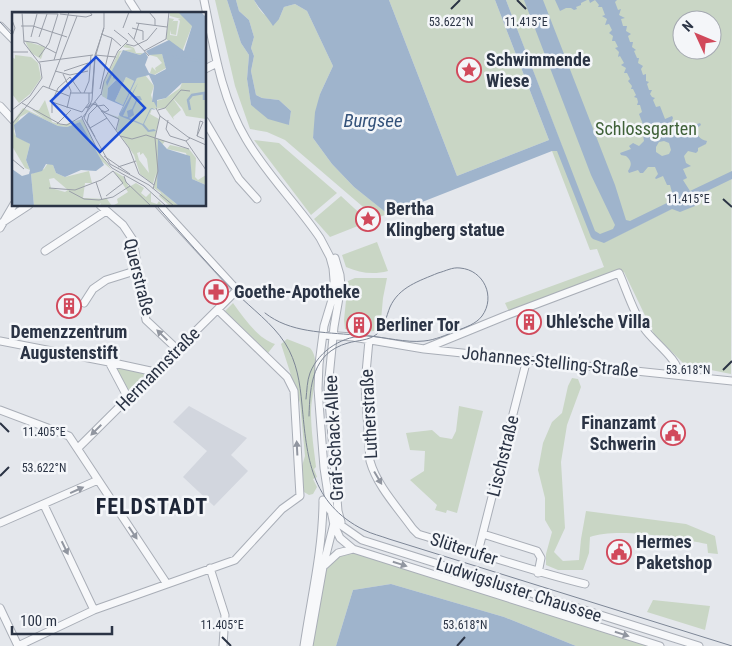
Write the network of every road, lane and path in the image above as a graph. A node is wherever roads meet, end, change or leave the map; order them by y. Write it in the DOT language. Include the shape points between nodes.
graph roads {
  1 [pos="129,0"];
  2 [pos="204,0"];
  3 [pos="137,12"];
  4 [pos="0,27"];
  5 [pos="12,39"];
  6 [pos="217,63"];
  7 [pos="206,68"];
  8 [pos="0,106"];
  9 [pos="12,119"];
  10 [pos="206,123"];
  11 [pos="257,199"];
  12 [pos="13,206"];
  13 [pos="29,206"];
  14 [pos="101,206"];
  15 [pos="160,206"];
  16 [pos="106,210"];
  17 [pos="2,225"];
  18 [pos="312,226"];
  19 [pos="45,251"];
  20 [pos="138,270"];
  21 [pos="84,303"];
  22 [pos="218,310"];
  23 [pos="323,335"];
  24 [pos="333,336"];
  25 [pos="369,340"];
  26 [pos="0,341"];
  27 [pos="424,349"];
  28 [pos="178,350"];
  29 [pos="527,359"];
  30 [pos="109,362"];
  31 [pos="155,372"];
  32 [pos="679,375"];
  33 [pos="732,381"];
  34 [pos="128,398"];
  35 [pos="0,410"];
  36 [pos="78,448"];
  37 [pos="324,468"];
  38 [pos="98,480"];
  39 [pos="323,501"];
  40 [pos="44,504"];
  41 [pos="335,517"];
  42 [pos="0,523"];
  43 [pos="418,534"];
  44 [pos="482,534"];
  45 [pos="340,538"];
  46 [pos="330,539"];
  47 [pos="362,540"];
  48 [pos="353,549"];
  49 [pos="319,552"];
  50 [pos="478,552"];
  51 [pos="323,567"];
  52 [pos="210,568"];
  53 [pos="538,572"];
  54 [pos="168,584"];
  55 [pos="584,584"];
  56 [pos="0,608"];
  57 [pos="94,610"];
  58 [pos="18,646"];
  59 [pos="222,646"];
  60 [pos="304,646"];
  61 [pos="309,646"];
  62 [pos="660,646"];
  63 [pos="699,646"];
  1 -- 3 [label="street"];
  2 -- 6 [label="street, Graf-Schack-Allee"];
  4 -- 5 [label="street"];
  6 -- 7 [label="street"];
  6 -- 18 [label="street, Graf-Schack-Allee" via="234,115 247,140"];
  8 -- 9 [label="street"];
  10 -- 11 [label="street" via="239,179"];
  12 -- 17 [label="street"];
  13 -- 17 [label="street"];
  14 -- 16 [label="street, Querstraße"];
  15 -- 22 [label="street, Hermannstraße" via="237,290"];
  16 -- 19 [label="street"];
  16 -- 20 [label="street, Querstraße" via="123,225 133,240"];
  18 -- 23 [label="street, Graf-Schack-Allee" via="334,268 334,293"];
  18 -- 24 [label="street, Graf-Schack-Allee" via="330,247 340,275 341,294"];
  20 -- 21 [label="street" via="106,280"];
  28 -- 20 [label="street, Querstraße, one-way" via="146,320"];
  22 -- 28 [label="street, Hermannstraße"];
  52 -- 22 [label="street, one-way" via="235,560 282,510 300,496 291,384"];
  23 -- 24 [label="street, Johannes-Stelling-Straße"];
  23 -- 37 [label="street, Graf-Schack-Allee" via="318,389"];
  24 -- 25 [label="street, Johannes-Stelling-Straße"];
  24 -- 41 [label="street, Graf-Schack-Allee" via="328,388"];
  25 -- 27 [label="street, Johannes-Stelling-Straße"];
  25 -- 43 [label="street, Lutherstraße, one-way" via="365,396 370,461 373,471"];
  26 -- 30 [label="street"];
  27 -- 29 [label="street, Johannes-Stelling-Straße"];
  27 -- 32 [label="street" via="619,273 644,328 673,361"];
  28 -- 31 [label="street, Hermannstraße"];
  29 -- 32 [label="street, Johannes-Stelling-Straße"];
  29 -- 44 [label="street, Lischstraße"];
  30 -- 31 [label="street"];
  30 -- 34 [label="street"];
  31 -- 34 [label="street, Hermannstraße"];
  32 -- 33 [label="street, Johannes-Stelling-Straße"];
  34 -- 36 [label="street, Hermannstraße, one-way"];
  35 -- 36 [label="street" via="70,436"];
  36 -- 38 [label="street"];
  37 -- 39 [label="street, Graf-Schack-Allee"];
  37 -- 41 [label="street, Graf-Schack-Allee"];
  40 -- 38 [label="street, one-way"];
  38 -- 54 [label="street, one-way"];
  39 -- 41 [label="street, Ludwigsluster Chaussee"];
  39 -- 46 [label="street, Graf-Schack-Allee"];
  39 -- 49 [label="street, Graf-Schack-Allee"];
  40 -- 42 [label="street"];
  40 -- 57 [label="street, one-way"];
  41 -- 45 [label="street, Graf-Schack-Allee"];
  41 -- 46 [label="street"];
  41 -- 47 [label="street, Ludwigsluster Chaussee"];
  43 -- 50 [label="street, Slüterufer"];
  44 -- 50 [label="street, Lischstraße"];
  44 -- 53 [label="street, Slüterufer" via="537,550 541,558"];
  45 -- 46 [label="street"];
  45 -- 47 [label="street"];
  45 -- 48 [label="street, Graf-Schack-Allee"];
  46 -- 49 [label="street"];
  46 -- 51 [label="street"];
  47 -- 63 [label="street, Ludwigsluster Chaussee"];
  48 -- 51 [label="street" via="338,553"];
  48 -- 62 [label="street, Ludwigsluster Chaussee, one-way"];
  49 -- 60 [label="street, Graf-Schack-Allee"];
  50 -- 53 [label="street, Slüterufer"];
  51 -- 61 [label="street"];
  52 -- 54 [label="street"];
  52 -- 59 [label="street" via="225,615"];
  53 -- 55 [label="street, Slüterufer"];
  54 -- 57 [label="street"];
  56 -- 58 [label="street"];
  57 -- 58 [label="street"];
}
